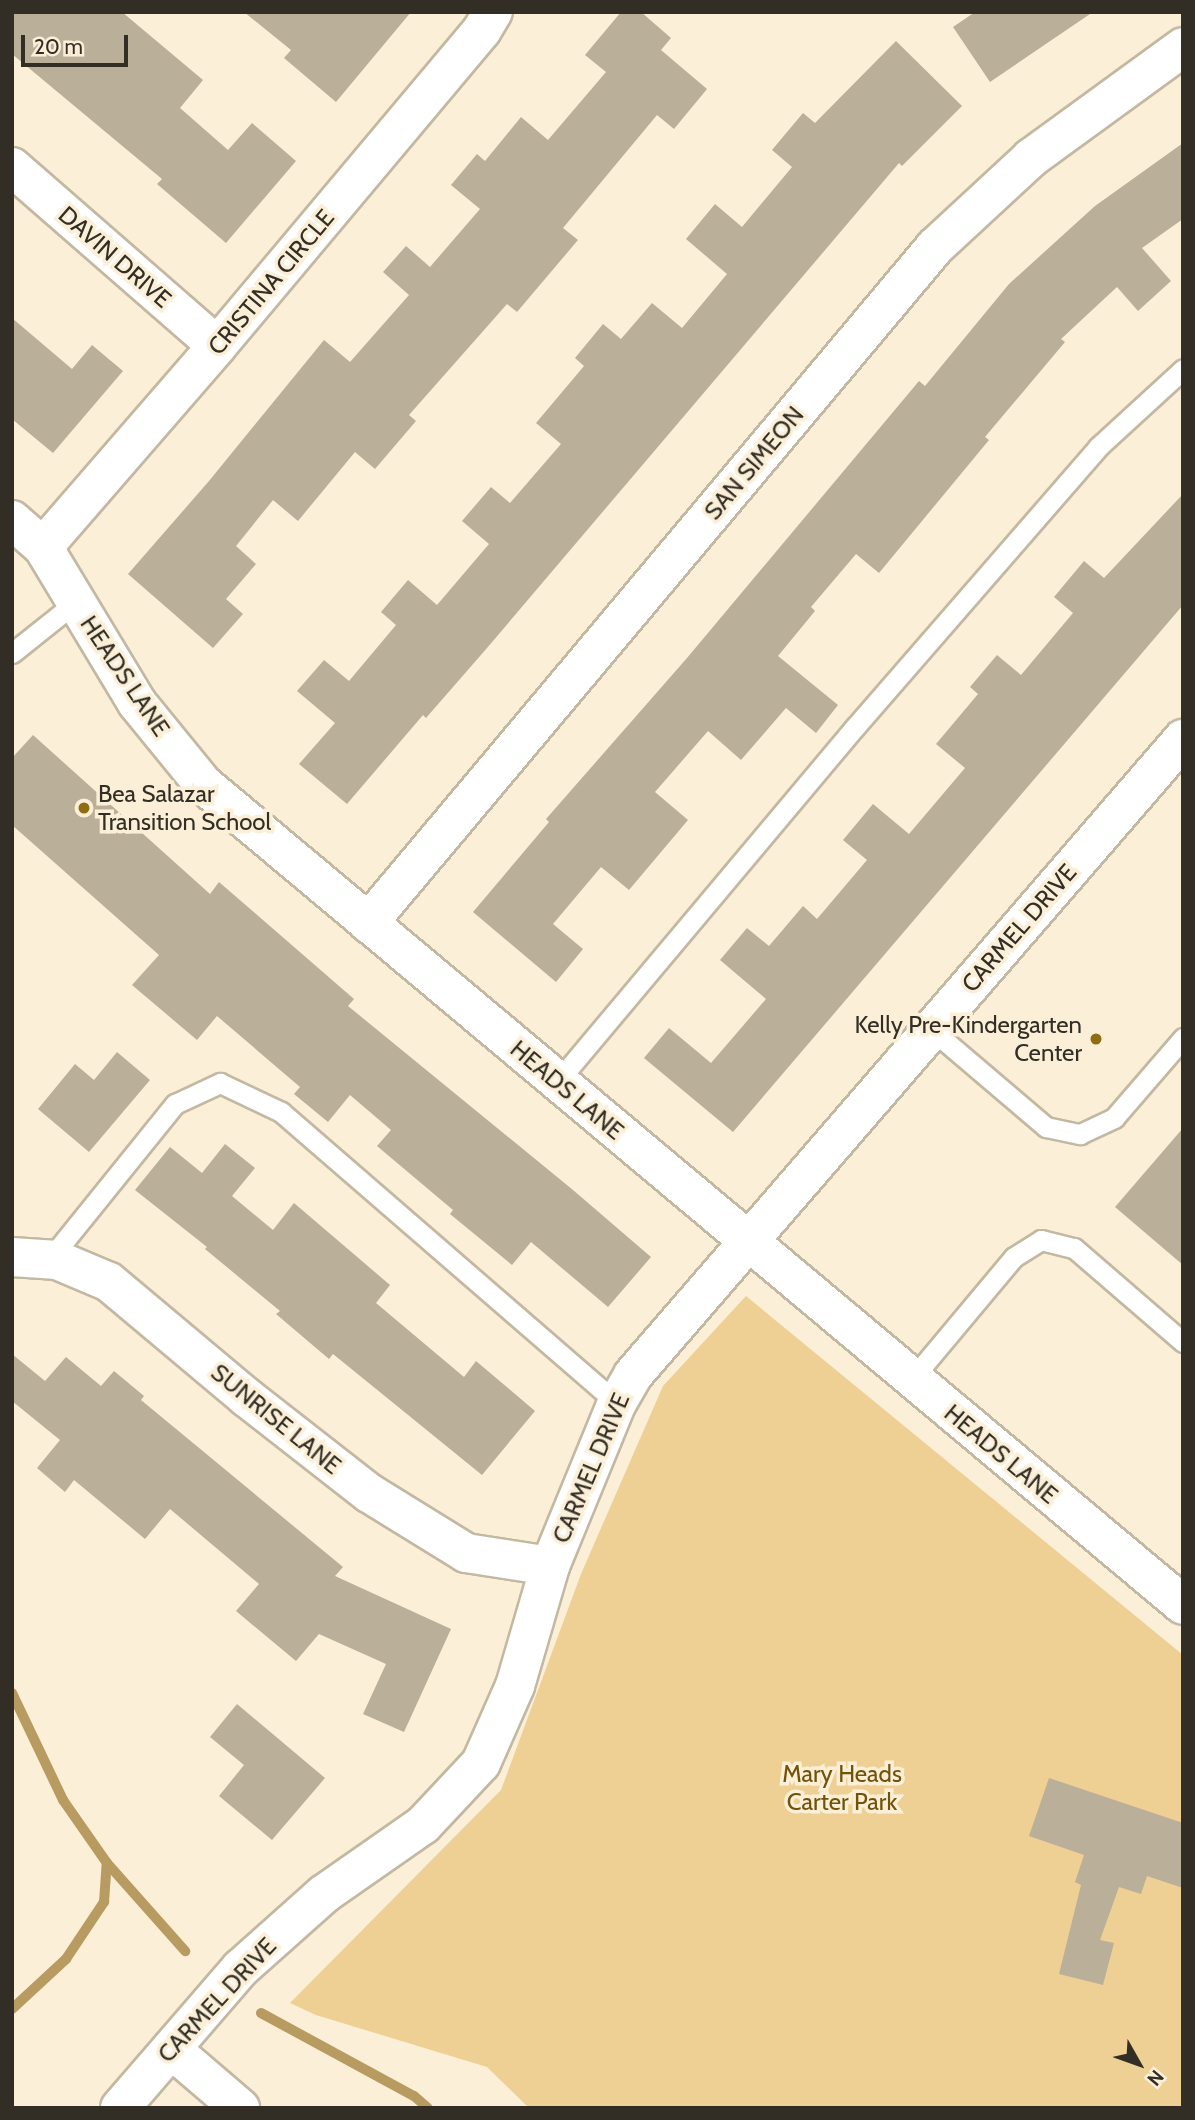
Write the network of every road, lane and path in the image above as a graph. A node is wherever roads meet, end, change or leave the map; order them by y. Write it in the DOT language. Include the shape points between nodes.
graph roads {
  1 [pos="493,12"];
  2 [pos="1183,47"];
  3 [pos="12,167"];
  4 [pos="217,346"];
  5 [pos="1183,369"];
  6 [pos="12,520"];
  7 [pos="43,547"];
  8 [pos="76,602"];
  9 [pos="12,653"];
  10 [pos="1183,739"];
  11 [pos="368,923"];
  12 [pos="932,1030"];
  13 [pos="1183,1038"];
  14 [pos="557,1082"];
  15 [pos="748,1243"];
  16 [pos="31,1259"];
  17 [pos="1183,1342"];
  18 [pos="911,1380"];
  19 [pos="617,1403"];
  20 [pos="550,1566"];
  21 [pos="1183,1605"];
  22 [pos="171,2049"];
  23 [pos="120,2108"];
  24 [pos="240,2108"];
  1 -- 4 [label="street, CRISTINA CIRCLE"];
  2 -- 11 [label="street, SAN SIMEON" via="1031,158 935,247"];
  3 -- 4 [label="street, DAVIN DRIVE"];
  4 -- 7 [label="street, CRISTINA CIRCLE"];
  5 -- 14 [label="lane" via="1098,447"];
  6 -- 7 [label="street, HEADS LANE"];
  7 -- 8 [label="street, HEADS LANE"];
  8 -- 9 [label="lane"];
  8 -- 11 [label="street, HEADS LANE" via="137,703 203,784"];
  10 -- 12 [label="street, CARMEL DRIVE"];
  11 -- 14 [label="street, HEADS LANE"];
  12 -- 13 [label="lane" via="1046,1127 1080,1134 1114,1118"];
  12 -- 15 [label="street, CARMEL DRIVE"];
  14 -- 15 [label="street, HEADS LANE"];
  15 -- 18 [label="street, HEADS LANE"];
  15 -- 19 [label="street, CARMEL DRIVE" via="633,1376"];
  16 -- 19 [label="lane" via="175,1104 220,1083 281,1112"];
  16 -- 20 [label="street, SUNRISE LANE" via="57,1260 109,1282 246,1397 410,1520 466,1553"];
  17 -- 18 [label="lane" via="1074,1248 1041,1240 1014,1257"];
  18 -- 21 [label="street, HEADS LANE"];
  19 -- 20 [label="street, CARMEL DRIVE"];
  20 -- 22 [label="street, CARMEL DRIVE" via="515,1686 481,1763 422,1825 324,1894 241,1968"];
  22 -- 23 [label="street, CARMEL DRIVE"];
  22 -- 24 [label="street"];
}
